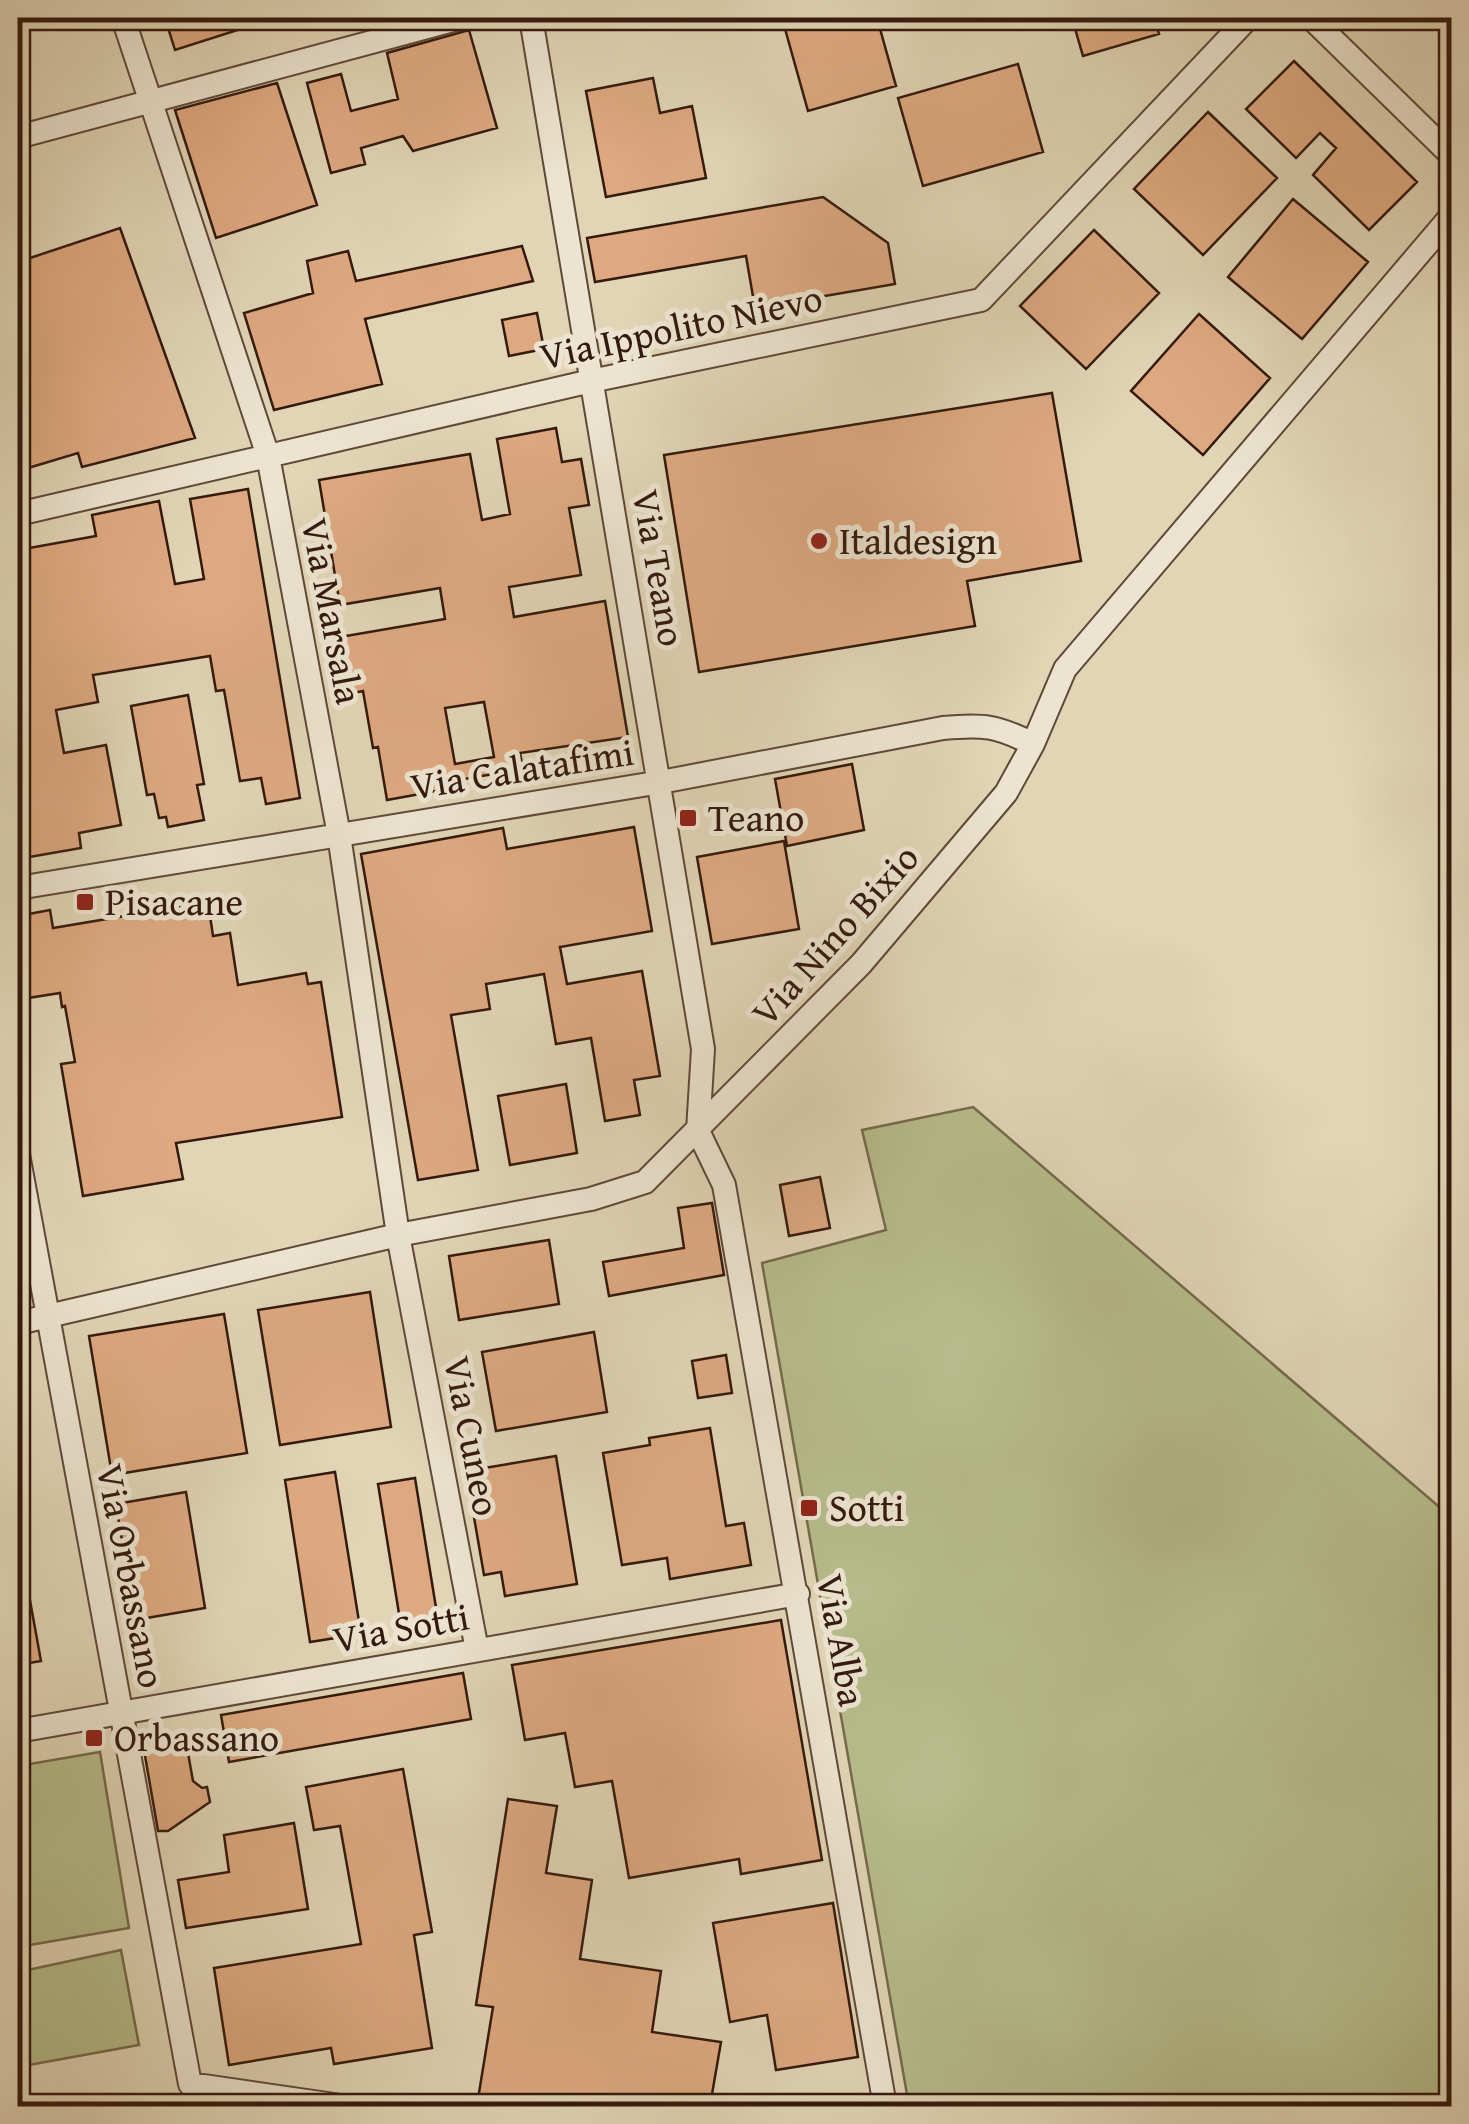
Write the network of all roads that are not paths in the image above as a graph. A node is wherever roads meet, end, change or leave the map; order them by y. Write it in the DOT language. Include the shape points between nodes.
graph roads {
  1 [pos="123,18"];
  2 [pos="462,18"];
  3 [pos="530,18"];
  4 [pos="1248,18"];
  5 [pos="1310,18"];
  6 [pos="150,100"];
  7 [pos="18,137"];
  8 [pos="1452,156"];
  9 [pos="1452,214"];
  10 [pos="591,381"];
  11 [pos="268,456"];
  12 [pos="18,514"];
  13 [pos="1034,744"];
  14 [pos="660,782"];
  15 [pos="338,835"];
  16 [pos="18,888"];
  17 [pos="698,1131"];
  18 [pos="18,1154"];
  19 [pos="398,1235"];
  20 [pos="48,1317"];
  21 [pos="18,1323"];
  22 [pos="798,1594"];
  23 [pos="478,1650"];
  24 [pos="121,1713"];
  25 [pos="18,1731"];
  26 [pos="341,2106"];
  27 [pos="885,2106"];
  1 -- 6 [label="street, Via Marsala"];
  2 -- 6 [label="street"];
  3 -- 10 [label="street, Via Teano"];
  4 -- 10 [label="street, Via Ippolito Nievo" via="981,300"];
  5 -- 8 [label="street"];
  6 -- 7 [label="street"];
  6 -- 11 [label="street, Via Marsala"];
  9 -- 13 [label="street, Via Nino Bixio" via="1065,670"];
  10 -- 11 [label="street, Via Ippolito Nievo"];
  10 -- 14 [label="street, Via Teano"];
  11 -- 12 [label="street, Via Ippolito Nievo"];
  11 -- 15 [label="street, Via Marsala"];
  13 -- 14 [label="street, Via Calatafimi" via="1000,727 962,726"];
  13 -- 17 [label="street, Via Nino Bixio" via="1006,793 861,964"];
  14 -- 15 [label="street, Via Calatafimi"];
  14 -- 17 [label="street, Via Teano" via="703,1049"];
  15 -- 16 [label="street, Via Calatafimi"];
  15 -- 19 [label="street, Via Marsala"];
  17 -- 19 [label="street, Via Nino Bixio" via="645,1182 591,1199"];
  17 -- 22 [label="street, Via Alba" via="724,1185"];
  18 -- 20 [label="street, Via Orbassano"];
  19 -- 20 [label="street, Via Nino Bixio"];
  19 -- 23 [label="street, Via Cuneo"];
  20 -- 21 [label="street, Via Nino Bixio"];
  20 -- 24 [label="street, Via Orbassano"];
  22 -- 23 [label="street, Via Sotti"];
  22 -- 27 [label="street, Via Alba"];
  23 -- 24 [label="street, Via Sotti"];
  24 -- 25 [label="street, Via Sotti"];
  24 -- 26 [label="street, Via Orbassano" via="190,2084"];
}
